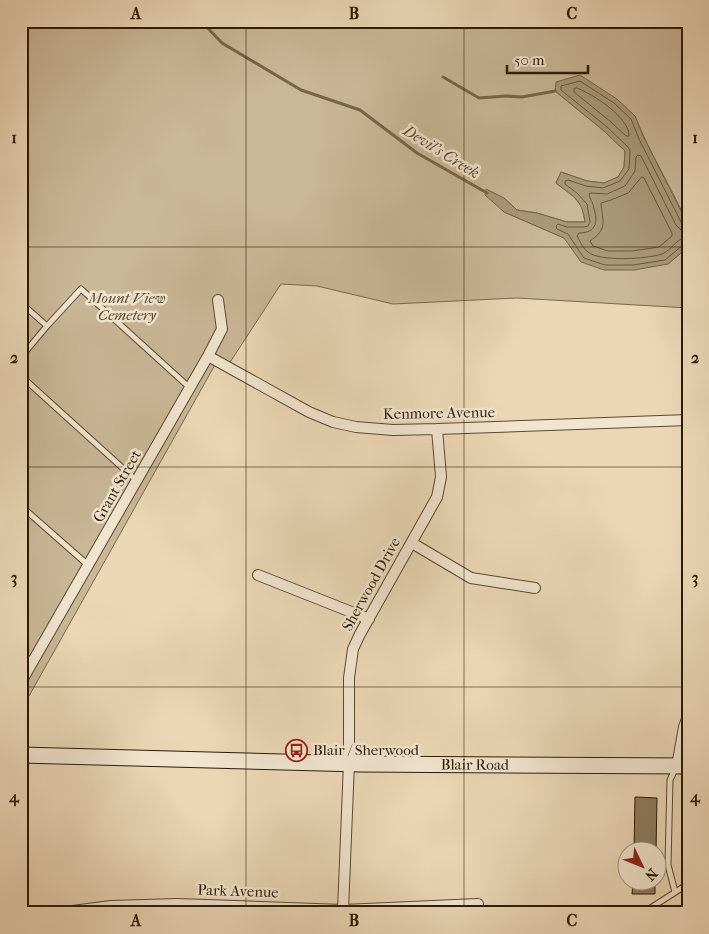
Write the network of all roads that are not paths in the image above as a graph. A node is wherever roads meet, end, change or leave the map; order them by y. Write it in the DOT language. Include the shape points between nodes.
graph roads {
  1 [pos="218,300"];
  2 [pos="21,303"];
  3 [pos="47,326"];
  4 [pos="208,356"];
  5 [pos="21,357"];
  6 [pos="21,376"];
  7 [pos="190,389"];
  8 [pos="688,420"];
  9 [pos="436,429"];
  10 [pos="137,481"];
  11 [pos="21,506"];
  12 [pos="412,543"];
  13 [pos="88,566"];
  14 [pos="258,575"];
  15 [pos="535,588"];
  16 [pos="368,619"];
  17 [pos="21,653"];
  18 [pos="32,662"];
  19 [pos="21,682"];
  20 [pos="688,716"];
  21 [pos="21,755"];
  22 [pos="349,764"];
  23 [pos="682,766"];
  24 [pos="688,884"];
  25 [pos="675,892"];
  26 [pos="478,904"];
  27 [pos="649,909"];
  28 [pos="343,910"];
  29 [pos="57,913"];
  1 -- 4 [label="street, Grant Street" via="222,329"];
  2 -- 3 [label="lane"];
  3 -- 5 [label="lane"];
  3 -- 7 [label="lane" via="81,289"];
  4 -- 7 [label="street, Grant Street"];
  4 -- 9 [label="street, Kenmore Avenue" via="333,422 393,430"];
  6 -- 10 [label="lane"];
  7 -- 10 [label="street, Grant Street"];
  8 -- 9 [label="street, Kenmore Avenue"];
  9 -- 12 [label="street, Sherwood Drive" via="441,477 437,498"];
  10 -- 13 [label="street, Grant Street"];
  11 -- 13 [label="lane"];
  12 -- 15 [label="street" via="471,578"];
  12 -- 16 [label="street, Sherwood Drive"];
  13 -- 18 [label="street, Grant Street"];
  14 -- 16 [label="street"];
  16 -- 22 [label="street, Sherwood Drive" via="354,649 349,678"];
  17 -- 18 [label="lane"];
  18 -- 19 [label="street, Grant Street"];
  20 -- 23 [label="street" via="684,727"];
  21 -- 22 [label="street, Blair Road"];
  22 -- 23 [label="street, Blair Road"];
  22 -- 28 [label="street, Sherwood Drive"];
  23 -- 25 [label="lane" via="670,780 668,864"];
  24 -- 25 [label="lane"];
  25 -- 27 [label="lane"];
  26 -- 28 [label="street, Park Avenue"];
  28 -- 29 [label="street, Park Avenue" via="177,904 111,906"];
}
